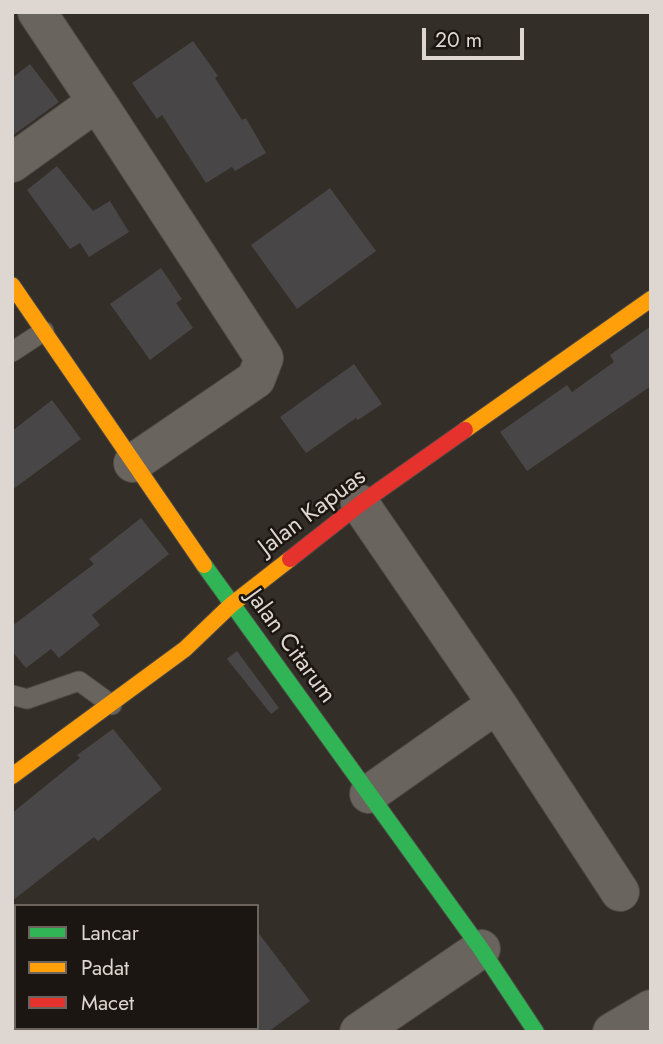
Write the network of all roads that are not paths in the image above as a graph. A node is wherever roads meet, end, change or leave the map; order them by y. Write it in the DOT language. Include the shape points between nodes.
graph roads {
  1 [pos="37,12"];
  2 [pos="97,102"];
  3 [pos="12,163"];
  4 [pos="12,285"];
  5 [pos="651,299"];
  6 [pos="44,331"];
  7 [pos="12,352"];
  8 [pos="133,463"];
  9 [pos="360,504"];
  10 [pos="231,605"];
  11 [pos="12,695"];
  12 [pos="497,704"];
  13 [pos="112,705"];
  14 [pos="12,776"];
  15 [pos="369,794"];
  16 [pos="620,892"];
  17 [pos="481,949"];
  18 [pos="651,1009"];
  19 [pos="359,1032"];
  20 [pos="536,1032"];
  21 [pos="612,1032"];
  1 -- 2 [label="street"];
  2 -- 3 [label="street"];
  2 -- 8 [label="street" via="264,358 256,379"];
  4 -- 6 [label="street, Jalan Citarum"];
  5 -- 9 [label="street, Jalan Kapuas"];
  6 -- 7 [label="lane"];
  6 -- 8 [label="street, Jalan Citarum"];
  8 -- 10 [label="street, Jalan Citarum"];
  9 -- 10 [label="street, Jalan Kapuas"];
  9 -- 12 [label="street"];
  10 -- 13 [label="street, Jalan Kapuas" via="186,649"];
  10 -- 15 [label="street, Jalan Citarum"];
  11 -- 13 [label="lane" via="27,699 79,681"];
  12 -- 15 [label="street"];
  12 -- 16 [label="street"];
  13 -- 14 [label="street, Jalan Kapuas"];
  15 -- 17 [label="street, Jalan Citarum"];
  17 -- 19 [label="street"];
  17 -- 20 [label="street, Jalan Citarum"];
  18 -- 21 [label="street"];
}
